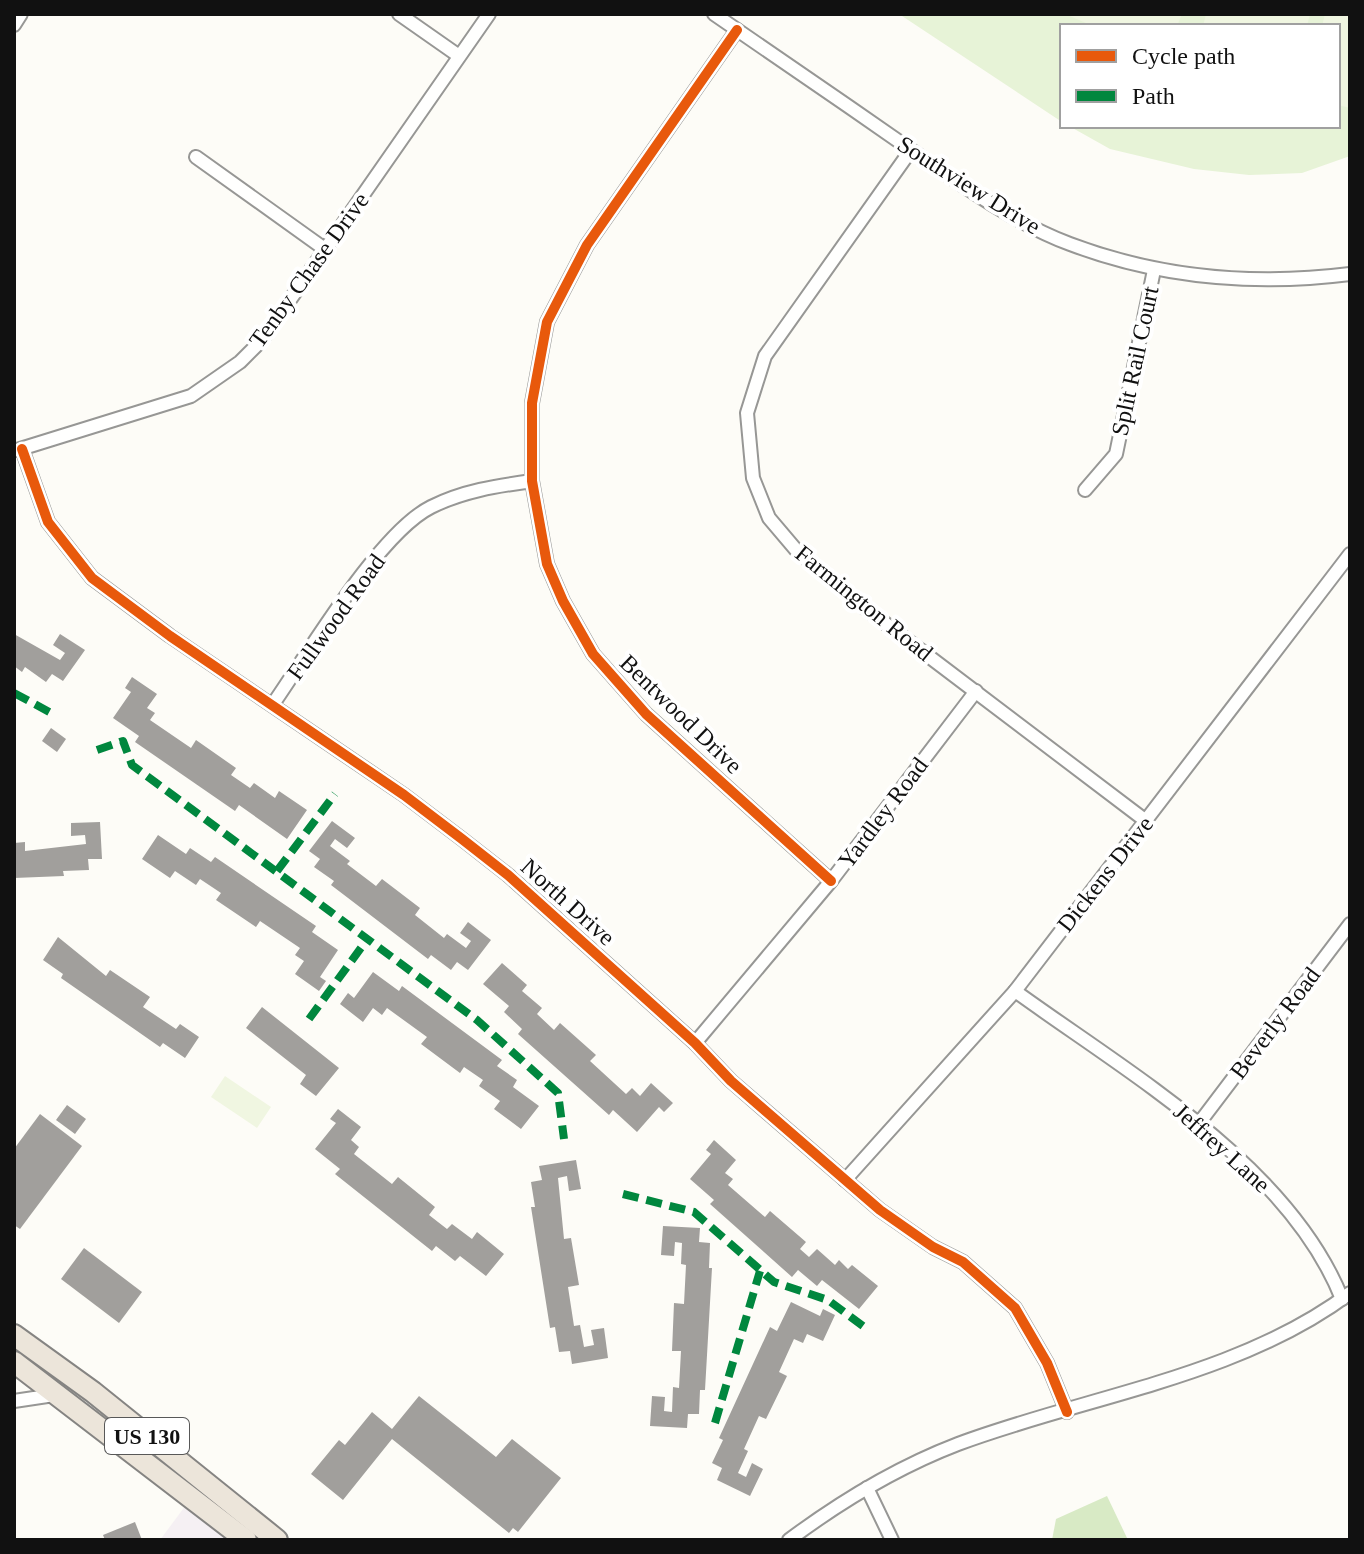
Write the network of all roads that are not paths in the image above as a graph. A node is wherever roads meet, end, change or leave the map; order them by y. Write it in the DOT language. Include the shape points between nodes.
graph roads {
  1 [pos="21,14"];
  2 [pos="399,14"];
  3 [pos="489,14"];
  4 [pos="714,14"];
  5 [pos="14,25"];
  6 [pos="737,30"];
  7 [pos="459,56"];
  8 [pos="911,150"];
  9 [pos="196,157"];
  10 [pos="326,250"];
  11 [pos="1154,270"];
  12 [pos="1350,274"];
  13 [pos="18,450"];
  14 [pos="532,481"];
  15 [pos="1085,490"];
  16 [pos="1350,554"];
  17 [pos="976,691"];
  18 [pos="273,704"];
  19 [pos="1146,821"];
  20 [pos="831,881"];
  21 [pos="1350,924"];
  22 [pos="1015,991"];
  23 [pos="695,1043"];
  24 [pos="1200,1122"];
  25 [pos="845,1180"];
  26 [pos="1346,1296"];
  27 [pos="14,1335"];
  28 [pos="14,1362"];
  29 [pos="61,1396"];
  30 [pos="14,1401"];
  31 [pos="1067,1412"];
  32 [pos="867,1488"];
  33 [pos="246,1540"];
  34 [pos="277,1540"];
  35 [pos="789,1540"];
  36 [pos="892,1540"];
  1 -- 5 [label="street"];
  2 -- 7 [label="street"];
  3 -- 7 [label="street, Tenby Chase Drive"];
  4 -- 6 [label="street, Southview Drive"];
  6 -- 8 [label="street, Southview Drive"];
  6 -- 14 [label="street, Bentwood Drive" via="587,245 547,322 532,403"];
  7 -- 10 [label="street, Tenby Chase Drive"];
  8 -- 11 [label="street, Southview Drive" via="1030,225 1067,243"];
  8 -- 17 [label="street, Farmington Road" via="765,356 747,413 748,456 769,518 797,551"];
  9 -- 10 [label="street"];
  10 -- 13 [label="street, Tenby Chase Drive" via="262,340 216,380 164,407"];
  11 -- 12 [label="street, Southview Drive" via="1221,279"];
  11 -- 15 [label="street, Split Rail Court" via="1116,454"];
  13 -- 18 [label="street, North Drive" via="48,522 92,578"];
  14 -- 18 [label="street, Fullwood Road" via="468,491 427,508 375,557"];
  14 -- 20 [label="street, Bentwood Drive" via="547,564 593,654 646,714"];
  16 -- 19 [label="street, Dickens Drive"];
  17 -- 19 [label="street, Farmington Road"];
  17 -- 20 [label="street, Yardley Road"];
  18 -- 23 [label="street, North Drive" via="497,866"];
  19 -- 22 [label="street, Dickens Drive"];
  20 -- 23 [label="street, Yardley Road"];
  21 -- 24 [label="street, Beverly Road"];
  22 -- 24 [label="street, Jeffrey Lane"];
  22 -- 25 [label="street, Dickens Drive"];
  23 -- 25 [label="street, North Drive"];
  24 -- 26 [label="street, Jeffrey Lane" via="1287,1209 1321,1252"];
  25 -- 31 [label="street, North Drive" via="933,1247 963,1262 1015,1308 1047,1363"];
  26 -- 31 [label="street" via="1244,1353"];
  27 -- 34 [label="highway, US 130"];
  28 -- 29 [label="highway, US 130"];
  29 -- 30 [label="street"];
  29 -- 33 [label="highway, US 130"];
  31 -- 32 [label="street" via="958,1445"];
  32 -- 35 [label="street"];
  32 -- 36 [label="street"];
}
